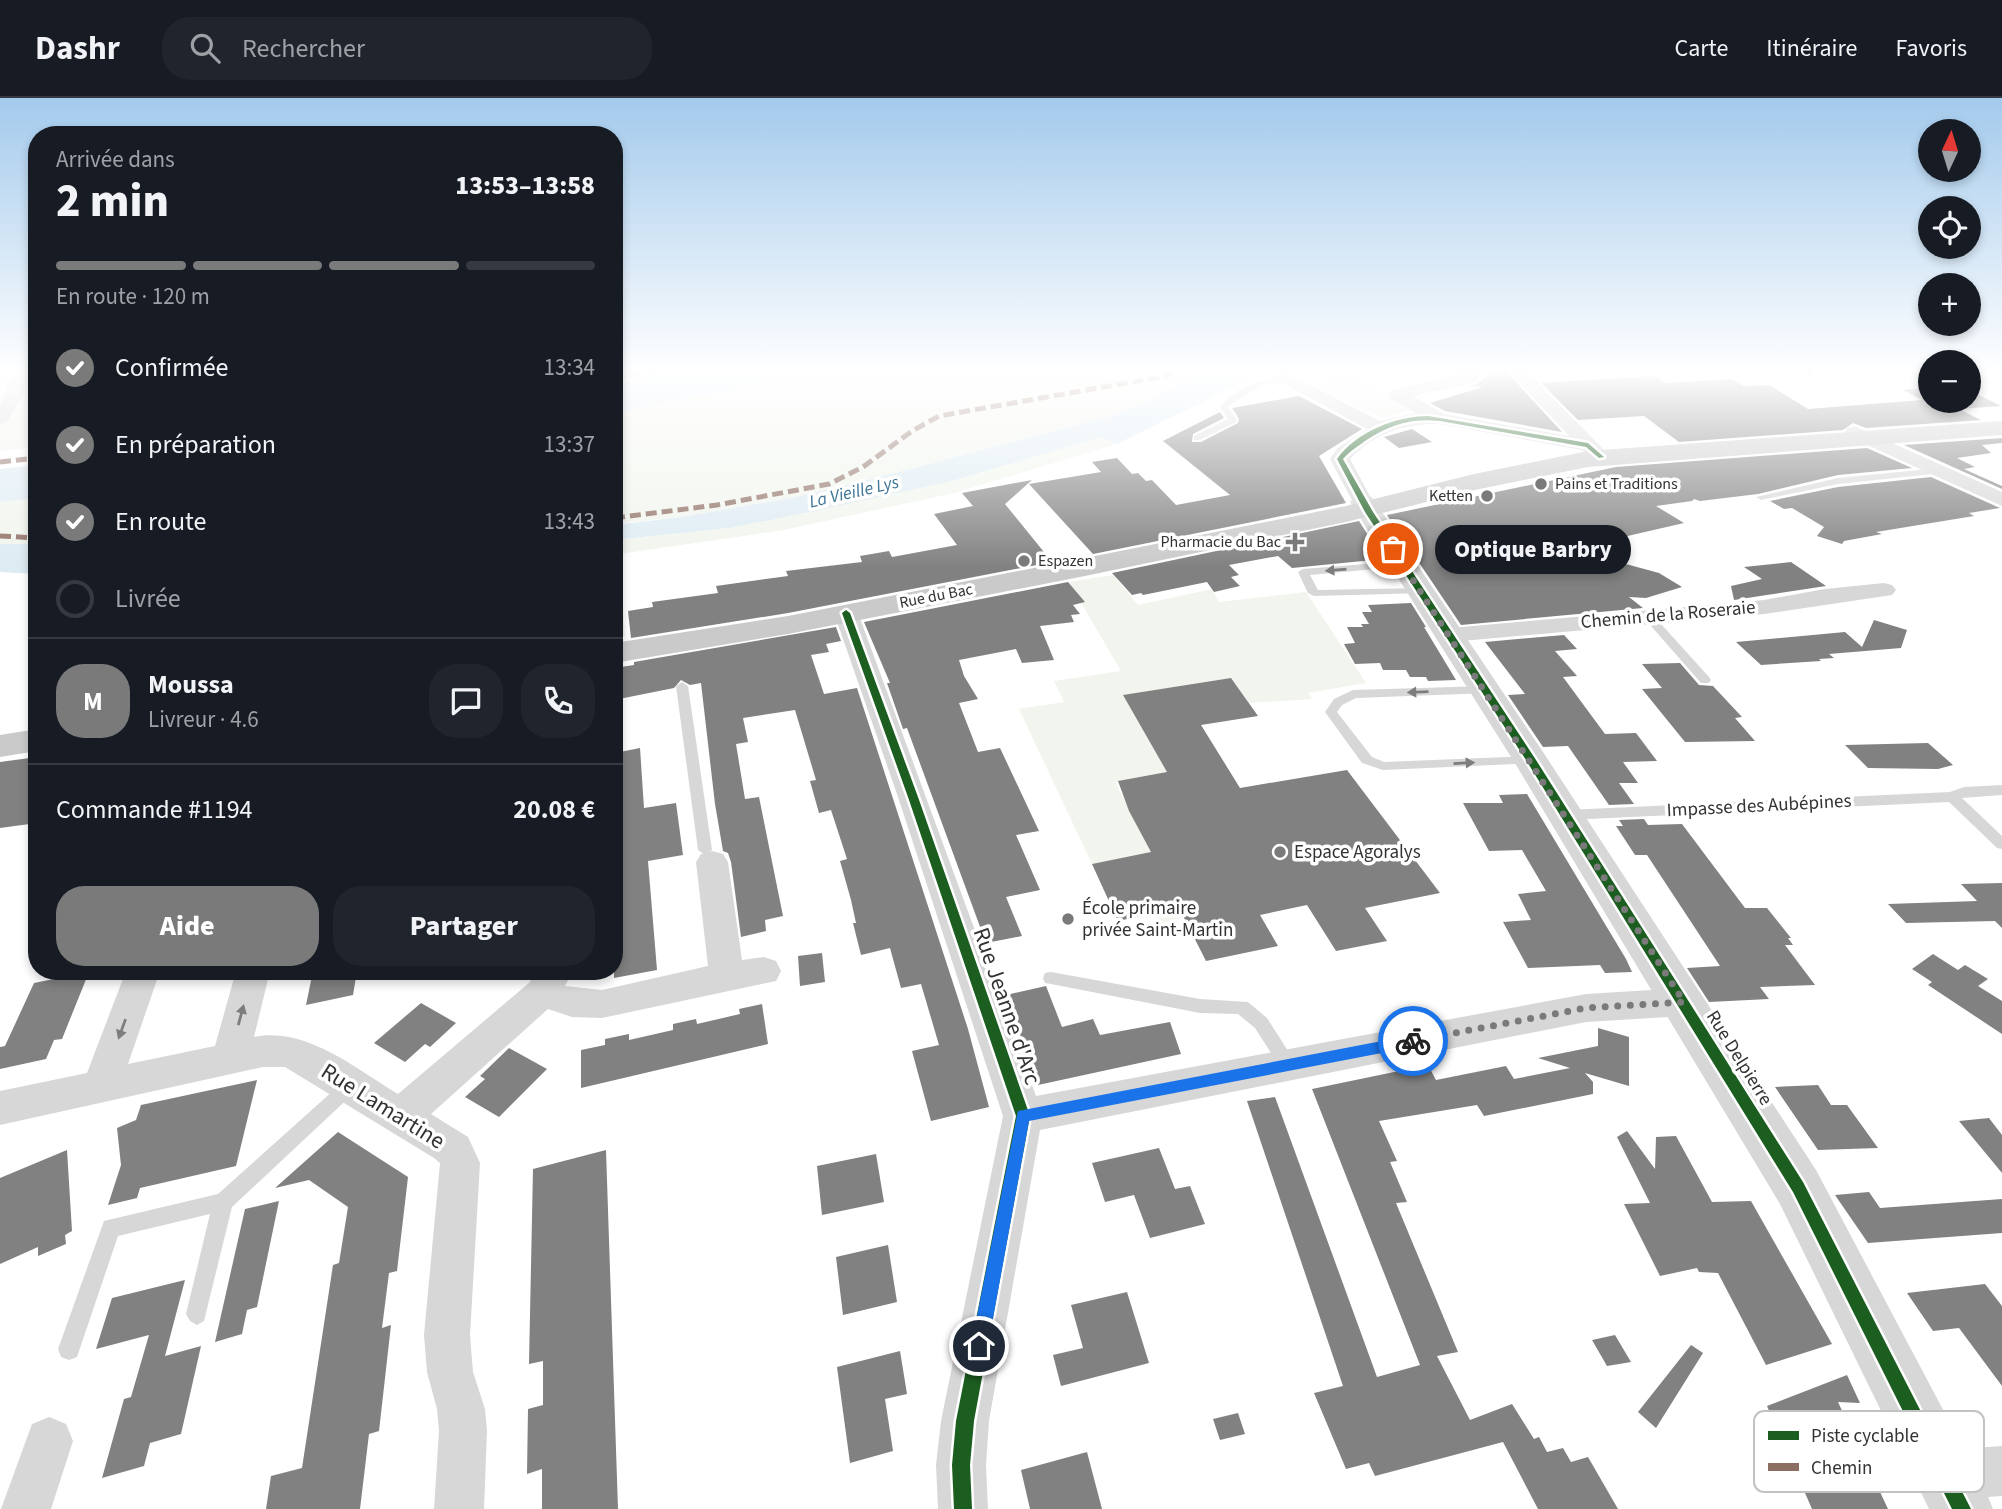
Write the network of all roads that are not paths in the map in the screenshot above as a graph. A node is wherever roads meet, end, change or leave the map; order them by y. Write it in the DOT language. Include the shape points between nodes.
graph roads {
  1 [pos="1201,436"];
  2 [pos="1369,436"];
  3 [pos="1521,436"];
  4 [pos="1579,436"];
  5 [pos="1831,436"];
  6 [pos="1864,436"];
  7 [pos="1197,438"];
  8 [pos="1594,451"];
  9 [pos="1939,471"];
  10 [pos="1762,497"];
  11 [pos="2002,500"];
  12 [pos="1365,506"];
  13 [pos="1413,578"];
  14 [pos="1884,590"];
  15 [pos="846,613"];
  16 [pos="1648,617"];
  17 [pos="1451,635"];
  18 [pos="623,653"];
  19 [pos="1705,680"];
  20 [pos="682,686"];
  21 [pos="1486,690"];
  22 [pos="28,743"];
  23 [pos="0,746"];
  24 [pos="1531,760"];
  25 [pos="2002,790"];
  26 [pos="1952,797"];
  27 [pos="1566,815"];
  28 [pos="2002,844"];
  29 [pos="708,856"];
  30 [pos="764,971"];
  31 [pos="727,976"];
  32 [pos="1051,978"];
  33 [pos="140,980"];
  34 [pos="251,980"];
  35 [pos="549,982"];
  36 [pos="1684,1002"];
  37 [pos="230,1058"];
  38 [pos="1288,1065"];
  39 [pos="101,1086"];
  40 [pos="351,1086"];
  41 [pos="0,1108"];
  42 [pos="401,1116"];
  43 [pos="1023,1116"];
  44 [pos="223,1202"];
  45 [pos="197,1314"];
  46 [pos="69,1349"];
  47 [pos="1912,1411"];
  48 [pos="48,1441"];
  49 [pos="2002,1471"];
  50 [pos="1984,1479"];
  51 [pos="26,1509"];
  52 [pos="459,1509"];
  53 [pos="963,1509"];
  1 -- 7 [label="lane"];
  2 -- 12 [label="street" via="1340,459"];
  3 -- 8 [label="street"];
  4 -- 8 [label="street"];
  5 -- 8 [label="main road, Rue du Bac"];
  6 -- 9 [label="street"];
  8 -- 12 [label="main road, Rue du Bac"];
  9 -- 10 [label="lane" via="1838,481"];
  9 -- 11 [label="street"];
  12 -- 13 [label="street, Rue Delpierre"];
  12 -- 15 [label="main road, Rue du Bac"];
  13 -- 13 [label="lane, one-way" via="1303,572 1314,593"];
  13 -- 17 [label="street, Rue Delpierre"];
  14 -- 16 [label="street, Chemin de la Roseraie"];
  15 -- 18 [label="main road, Rue du Bac" via="677,650"];
  15 -- 43 [label="street, Rue Jeanne d'Arc"];
  16 -- 17 [label="street, Chemin de la Roseraie"];
  16 -- 19 [label="lane"];
  17 -- 21 [label="street, Rue Delpierre"];
  20 -- 29 [label="lane"];
  21 -- 24 [label="street, Rue Delpierre"];
  21 -- 24 [label="lane, one-way" via="1353,694 1331,712 1367,760 1383,766"];
  22 -- 23 [label="main road"];
  24 -- 27 [label="street, Rue Delpierre"];
  25 -- 26 [label="lane, Impasse des Aubépines"];
  26 -- 27 [label="lane, Impasse des Aubépines"];
  26 -- 28 [label="lane"];
  27 -- 36 [label="street, Rue Delpierre"];
  29 -- 31 [label="street"];
  30 -- 31 [label="street"];
  31 -- 35 [label="street" via="602,1004 572,1003"];
  32 -- 38 [label="lane" via="1200,1006 1242,1007 1261,1023"];
  33 -- 39 [label="street, one-way"];
  37 -- 34 [label="street, one-way"];
  35 -- 42 [label="street"];
  36 -- 38 [label="street" via="1586,1008"];
  36 -- 47 [label="street, Rue Delpierre" via="1798,1187"];
  37 -- 39 [label="street, Rue Lamartine"];
  37 -- 40 [label="street, Rue Lamartine" via="285,1051 303,1056"];
  38 -- 43 [label="street"];
  39 -- 41 [label="street, Rue Lamartine"];
  40 -- 42 [label="street, Rue Lamartine"];
  40 -- 44 [label="lane"];
  42 -- 52 [label="street, Rue Lamartine" via="447,1144 460,1163 447,1335 463,1431"];
  43 -- 53 [label="street, Rue Jeanne d'Arc" via="964,1432"];
  44 -- 45 [label="lane"];
  44 -- 46 [label="lane" via="111,1228"];
  48 -- 51 [label="street"];
  49 -- 50 [label="street"];
}
